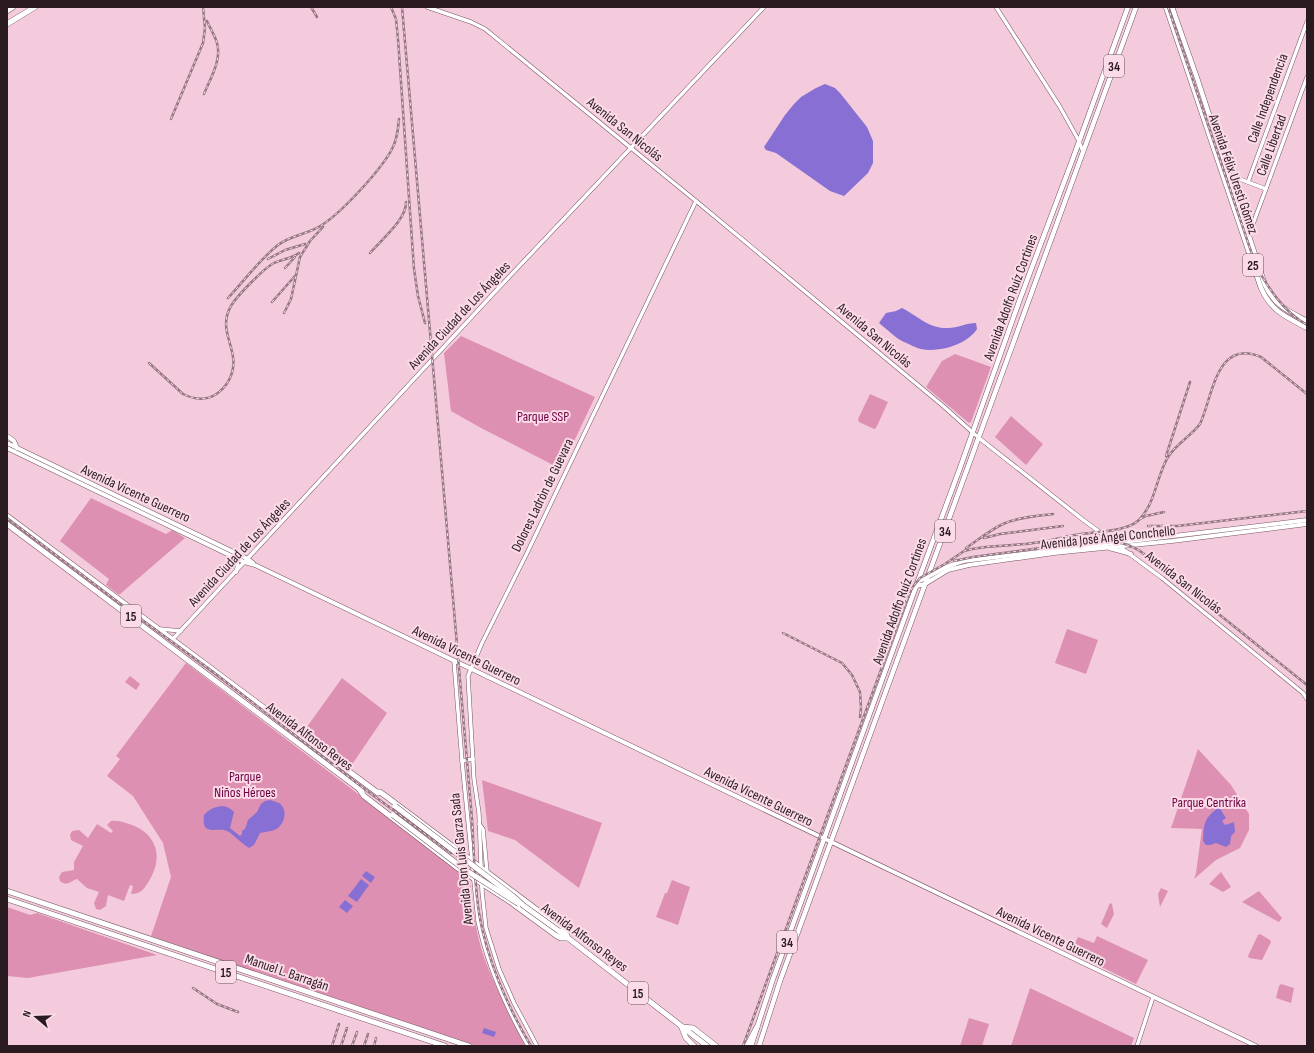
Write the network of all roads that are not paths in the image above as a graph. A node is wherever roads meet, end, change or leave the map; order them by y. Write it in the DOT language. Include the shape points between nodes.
graph roads {
  1 [pos="13,7"];
  2 [pos="35,7"];
  3 [pos="427,7"];
  4 [pos="764,7"];
  5 [pos="996,7"];
  6 [pos="1128,7"];
  7 [pos="1136,7"];
  8 [pos="1165,7"];
  9 [pos="1173,7"];
  10 [pos="7,11"];
  11 [pos="1307,22"];
  12 [pos="7,24"];
  13 [pos="1184,51"];
  14 [pos="1186,69"];
  15 [pos="1194,71"];
  16 [pos="1307,77"];
  17 [pos="1079,141"];
  18 [pos="1086,145"];
  19 [pos="631,148"];
  20 [pos="1084,152"];
  21 [pos="1229,175"];
  22 [pos="1248,182"];
  23 [pos="1266,189"];
  24 [pos="696,201"];
  25 [pos="1250,235"];
  26 [pos="1246,244"];
  27 [pos="1307,321"];
  28 [pos="1307,328"];
  29 [pos="973,433"];
  30 [pos="7,436"];
  31 [pos="979,438"];
  32 [pos="7,443"];
  33 [pos="7,448"];
  34 [pos="17,448"];
  35 [pos="7,516"];
  36 [pos="1307,520"];
  37 [pos="7,524"];
  38 [pos="1307,524"];
  39 [pos="934,538"];
  40 [pos="941,541"];
  41 [pos="1116,543"];
  42 [pos="1121,546"];
  43 [pos="1105,548"];
  44 [pos="48,554"];
  45 [pos="1131,554"];
  46 [pos="235,558"];
  47 [pos="246,560"];
  48 [pos="69,563"];
  49 [pos="236,572"];
  50 [pos="927,578"];
  51 [pos="917,584"];
  52 [pos="925,584"];
  53 [pos="908,609"];
  54 [pos="915,611"];
  55 [pos="157,628"];
  56 [pos="181,630"];
  57 [pos="166,636"];
  58 [pos="172,640"];
  59 [pos="177,651"];
  60 [pos="454,661"];
  61 [pos="470,669"];
  62 [pos="1305,694"];
  63 [pos="1307,699"];
  64 [pos="262,707"];
  65 [pos="267,719"];
  66 [pos="473,759"];
  67 [pos="462,761"];
  68 [pos="360,790"];
  69 [pos="376,792"];
  70 [pos="479,824"];
  71 [pos="824,839"];
  72 [pos="831,842"];
  73 [pos="472,860"];
  74 [pos="481,868"];
  75 [pos="489,874"];
  76 [pos="474,878"];
  77 [pos="481,883"];
  78 [pos="500,883"];
  79 [pos="7,891"];
  80 [pos="499,895"];
  81 [pos="7,899"];
  82 [pos="524,906"];
  83 [pos="568,938"];
  84 [pos="1152,997"];
  85 [pos="386,1026"];
  86 [pos="682,1027"];
  87 [pos="757,1027"];
  88 [pos="436,1035"];
  89 [pos="445,1046"];
  90 [pos="469,1046"];
  91 [pos="528,1046"];
  92 [pos="536,1046"];
  93 [pos="694,1046"];
  94 [pos="707,1046"];
  95 [pos="716,1046"];
  96 [pos="747,1046"];
  97 [pos="751,1046"];
  98 [pos="759,1046"];
  99 [pos="1137,1046"];
  100 [pos="1256,1046"];
  1 -- 10 [label="highway"];
  2 -- 12 [label="highway"];
  3 -- 19 [label="street, Avenida San Nicolás" via="485,29"];
  4 -- 19 [label="street, Avenida Ciudad de Los Ángeles"];
  5 -- 17 [label="street"];
  6 -- 17 [label="main road, Avenida Adolfo Ruíz Cortines / 34"];
  7 -- 18 [label="main road, Avenida Adolfo Ruíz Cortines / 34"];
  8 -- 13 [label="main road, Avenida Félix Uresti Gómez / 25"];
  8 -- 14 [label="street"];
  9 -- 13 [label="main road, Avenida Félix Uresti Gómez / 25"];
  9 -- 15 [label="street" via="1191,55"];
  11 -- 22 [label="street, Calle Independencia"];
  13 -- 14 [label="main road, Avenida Félix Uresti Gómez / 25"];
  13 -- 15 [label="main road, Avenida Félix Uresti Gómez / 25"];
  14 -- 26 [label="main road, Avenida Félix Uresti Gómez / 25"];
  15 -- 21 [label="main road, Avenida Félix Uresti Gómez / 25"];
  16 -- 23 [label="street, Calle Libertad"];
  17 -- 18 [label="street"];
  17 -- 20 [label="street"];
  17 -- 29 [label="main road, Avenida Adolfo Ruíz Cortines / 34"];
  18 -- 20 [label="main road, Avenida Adolfo Ruíz Cortines / 34"];
  19 -- 24 [label="street, Avenida San Nicolás"];
  19 -- 47 [label="street, Avenida Ciudad de Los Ángeles"];
  20 -- 31 [label="main road, Avenida Adolfo Ruíz Cortines / 34"];
  21 -- 22 [label="street"];
  21 -- 25 [label="main road, Avenida Félix Uresti Gómez / 25"];
  22 -- 23 [label="street"];
  23 -- 25 [label="street, Calle Libertad"];
  24 -- 29 [label="street, Avenida San Nicolás"];
  24 -- 61 [label="street, Dolores Ladròn de Guevara"];
  25 -- 26 [label="street, Calle Libertad"];
  25 -- 27 [label="main road, Avenida Félix Uresti Gómez / 25" via="1270,294 1282,307"];
  26 -- 28 [label="main road, Avenida Félix Uresti Gómez / 25" via="1261,288 1270,304"];
  29 -- 31 [label="street, Avenida San Nicolás"];
  29 -- 39 [label="main road, Avenida Adolfo Ruíz Cortines / 34"];
  30 -- 34 [label="main road" via="14,441"];
  31 -- 40 [label="main road, Avenida Adolfo Ruíz Cortines / 34"];
  31 -- 41 [label="street, Avenida San Nicolás"];
  32 -- 34 [label="main road, Avenida Vicente Guerrero"];
  33 -- 46 [label="main road, Avenida Vicente Guerrero"];
  34 -- 47 [label="main road, Avenida Vicente Guerrero"];
  35 -- 48 [label="highway, 15"];
  36 -- 41 [label="main road, Avenida José Ángel Conchello"];
  37 -- 44 [label="highway, 15"];
  38 -- 42 [label="main road, Avenida José Ángel Conchello"];
  39 -- 40 [label="main road"];
  39 -- 51 [label="main road, Avenida Adolfo Ruíz Cortines / 34"];
  40 -- 50 [label="main road, Avenida Adolfo Ruíz Cortines / 34"];
  41 -- 42 [label="street, Avenida San Nicolás"];
  41 -- 50 [label="main road, Avenida José Ángel Conchello" via="963,561"];
  42 -- 43 [label="main road, Avenida José Ángel Conchello"];
  42 -- 45 [label="street, Avenida San Nicolás"];
  43 -- 45 [label="main road"];
  43 -- 52 [label="main road, Avenida José Ángel Conchello" via="962,566 948,570"];
  44 -- 48 [label="highway"];
  44 -- 59 [label="highway, Avenida Alfonso Reyes / 15"];
  45 -- 62 [label="street, Avenida San Nicolás"];
  46 -- 47 [label="main road, Avenida Vicente Guerrero"];
  46 -- 49 [label="main road" via="238,566"];
  47 -- 49 [label="street, Avenida Ciudad de Los Ángeles"];
  47 -- 60 [label="main road, Avenida Vicente Guerrero"];
  48 -- 55 [label="highway, Avenida Alfonso Reyes / 15"];
  49 -- 56 [label="street, Avenida Ciudad de Los Ángeles"];
  50 -- 51 [label="main road, Avenida José Ángel Conchello"];
  50 -- 52 [label="main road, Avenida Adolfo Ruíz Cortines / 34"];
  51 -- 52 [label="main road, Avenida José Ángel Conchello"];
  51 -- 53 [label="main road, Avenida Adolfo Ruíz Cortines / 34"];
  52 -- 54 [label="main road, Avenida Adolfo Ruíz Cortines / 34"];
  53 -- 54 [label="main road" via="910,607"];
  53 -- 71 [label="main road, Avenida Adolfo Ruíz Cortines / 34"];
  54 -- 72 [label="main road, Avenida Adolfo Ruíz Cortines / 34"];
  55 -- 56 [label="street"];
  55 -- 57 [label="highway, Avenida Alfonso Reyes / 15"];
  56 -- 58 [label="street, Avenida Ciudad de Los Ángeles"];
  57 -- 58 [label="highway, Avenida Alfonso Reyes / 15"];
  57 -- 59 [label="highway"];
  58 -- 64 [label="highway, Avenida Alfonso Reyes / 15"];
  59 -- 65 [label="highway, Avenida Alfonso Reyes / 15"];
  60 -- 61 [label="main road, Avenida Vicente Guerrero"];
  60 -- 67 [label="street, Avenida Don Luis Garza Sada"];
  61 -- 66 [label="street, Avenida Don Luis Garza Sada" via="468,680"];
  61 -- 71 [label="main road, Avenida Vicente Guerrero"];
  62 -- 63 [label="street, Avenida San Nicolás"];
  64 -- 65 [label="highway"];
  64 -- 69 [label="highway, Avenida Alfonso Reyes / 15"];
  65 -- 68 [label="highway, Avenida Alfonso Reyes / 15"];
  66 -- 67 [label="street"];
  66 -- 70 [label="street, Avenida Don Luis Garza Sada"];
  67 -- 73 [label="street, Avenida Don Luis Garza Sada"];
  68 -- 76 [label="highway" via="369,800"];
  68 -- 82 [label="highway, Avenida Alfonso Reyes / 15, bridge" via="464,869"];
  69 -- 73 [label="highway" via="388,797"];
  69 -- 82 [label="highway, Avenida Alfonso Reyes / 15, bridge"];
  70 -- 74 [label="street, Avenida Don Luis Garza Sada"];
  70 -- 75 [label="street" via="483,830"];
  71 -- 72 [label="main road, Avenida Vicente Guerrero"];
  71 -- 87 [label="main road, Avenida Adolfo Ruíz Cortines / 34"];
  72 -- 84 [label="main road, Avenida Vicente Guerrero"];
  72 -- 98 [label="main road, Avenida Adolfo Ruíz Cortines / 34"];
  73 -- 74 [label="highway"];
  73 -- 76 [label="street, Avenida Don Luis Garza Sada"];
  74 -- 75 [label="highway"];
  74 -- 76 [label="highway"];
  74 -- 77 [label="street, Avenida Don Luis Garza Sada"];
  75 -- 77 [label="highway"];
  75 -- 78 [label="highway"];
  76 -- 77 [label="highway"];
  76 -- 91 [label="street, Avenida Don Luis Garza Sada" via="478,921 486,955"];
  77 -- 80 [label="highway"];
  77 -- 92 [label="street, Avenida Don Luis Garza Sada" via="485,921 492,950 514,1003"];
  78 -- 80 [label="highway"];
  78 -- 83 [label="highway" via="565,931"];
  79 -- 88 [label="highway, Manuel L. Barragán / 15"];
  80 -- 83 [label="highway" via="557,936"];
  81 -- 85 [label="highway, Manuel L. Barragán / 15"];
  82 -- 83 [label="highway, Avenida Alfonso Reyes / 15, bridge"];
  83 -- 86 [label="highway, Avenida Alfonso Reyes / 15"];
  84 -- 99 [label="street"];
  84 -- 100 [label="main road, Avenida Vicente Guerrero"];
  85 -- 88 [label="highway" via="395,1024"];
  85 -- 89 [label="highway, Manuel L. Barragán / 15"];
  86 -- 93 [label="highway" via="686,1038"];
  86 -- 94 [label="highway, Avenida Alfonso Reyes / 15"];
  86 -- 95 [label="highway" via="693,1028"];
  87 -- 96 [label="highway"];
  87 -- 97 [label="main road, Avenida Adolfo Ruíz Cortines / 34"];
  88 -- 90 [label="highway, Manuel L. Barragán / 15"];
}
